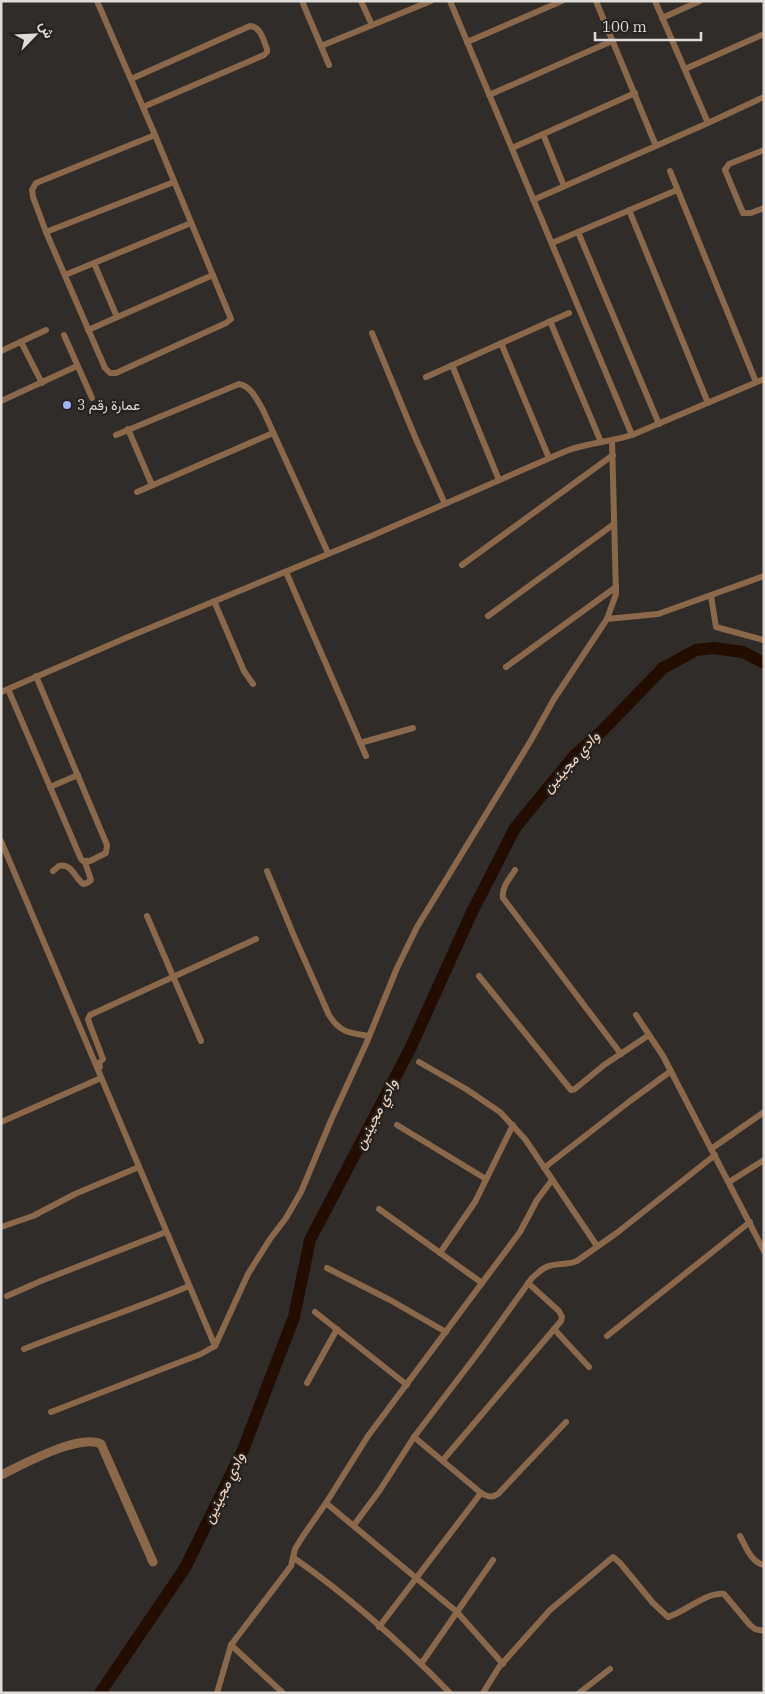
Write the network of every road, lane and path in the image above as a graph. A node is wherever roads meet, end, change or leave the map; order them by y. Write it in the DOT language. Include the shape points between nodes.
graph roads {
  1 [pos="97,1"];
  2 [pos="302,1"];
  3 [pos="361,1"];
  4 [pos="431,1"];
  5 [pos="450,1"];
  6 [pos="562,1"];
  7 [pos="596,1"];
  8 [pos="655,1"];
  9 [pos="700,1"];
  10 [pos="421,3"];
  11 [pos="662,18"];
  12 [pos="372,25"];
  13 [pos="764,34"];
  14 [pos="612,41"];
  15 [pos="467,42"];
  16 [pos="321,46"];
  17 [pos="329,66"];
  18 [pos="685,69"];
  19 [pos="131,79"];
  20 [pos="635,93"];
  21 [pos="489,95"];
  22 [pos="764,96"];
  23 [pos="143,107"];
  24 [pos="708,123"];
  25 [pos="155,134"];
  26 [pos="542,134"];
  27 [pos="656,146"];
  28 [pos="512,148"];
  29 [pos="764,150"];
  30 [pos="670,171"];
  31 [pos="174,182"];
  32 [pos="564,186"];
  33 [pos="678,190"];
  34 [pos="533,200"];
  35 [pos="764,208"];
  36 [pos="629,210"];
  37 [pos="191,223"];
  38 [pos="46,232"];
  39 [pos="578,232"];
  40 [pos="552,244"];
  41 [pos="94,263"];
  42 [pos="65,275"];
  43 [pos="213,275"];
  44 [pos="569,313"];
  45 [pos="117,318"];
  46 [pos="550,321"];
  47 [pos="46,330"];
  48 [pos="88,330"];
  49 [pos="372,333"];
  50 [pos="64,335"];
  51 [pos="21,342"];
  52 [pos="502,343"];
  53 [pos="1,351"];
  54 [pos="452,365"];
  55 [pos="77,366"];
  56 [pos="426,376"];
  57 [pos="764,379"];
  58 [pos="756,382"];
  59 [pos="42,383"];
  60 [pos="92,398"];
  61 [pos="1,401"];
  62 [pos="708,402"];
  63 [pos="659,424"];
  64 [pos="128,429"];
  65 [pos="273,432"];
  66 [pos="116,435"];
  67 [pos="632,435"];
  68 [pos="612,440"];
  69 [pos="601,442"];
  70 [pos="613,455"];
  71 [pos="549,458"];
  72 [pos="499,480"];
  73 [pos="152,485"];
  74 [pos="137,492"];
  75 [pos="445,504"];
  76 [pos="614,524"];
  77 [pos="328,554"];
  78 [pos="462,565"];
  79 [pos="286,572"];
  80 [pos="764,576"];
  81 [pos="616,587"];
  82 [pos="711,596"];
  83 [pos="214,601"];
  84 [pos="488,616"];
  85 [pos="607,619"];
  86 [pos="764,640"];
  87 [pos="506,667"];
  88 [pos="36,676"];
  89 [pos="253,684"];
  90 [pos="5,690"];
  91 [pos="413,728"];
  92 [pos="360,743"];
  93 [pos="366,756"];
  94 [pos="78,775"];
  95 [pos="50,788"];
  96 [pos="1,841"];
  97 [pos="85,862"];
  98 [pos="515,870"];
  99 [pos="53,871"];
  100 [pos="268,871"];
  101 [pos="147,916"];
  102 [pos="256,939"];
  103 [pos="479,976"];
  104 [pos="172,977"];
  105 [pos="636,1015"];
  106 [pos="649,1035"];
  107 [pos="369,1036"];
  108 [pos="201,1041"];
  109 [pos="621,1054"];
  110 [pos="419,1062"];
  111 [pos="97,1068"];
  112 [pos="671,1071"];
  113 [pos="101,1078"];
  114 [pos="764,1112"];
  115 [pos="1,1122"];
  116 [pos="513,1125"];
  117 [pos="397,1126"];
  118 [pos="711,1148"];
  119 [pos="714,1156"];
  120 [pos="764,1160"];
  121 [pos="139,1167"];
  122 [pos="544,1168"];
  123 [pos="486,1179"];
  124 [pos="552,1180"];
  125 [pos="729,1182"];
  126 [pos="379,1209"];
  127 [pos="750,1222"];
  128 [pos="1,1227"];
  129 [pos="166,1232"];
  130 [pos="597,1246"];
  131 [pos="764,1251"];
  132 [pos="440,1253"];
  133 [pos="327,1268"];
  134 [pos="482,1283"];
  135 [pos="528,1283"];
  136 [pos="189,1286"];
  137 [pos="7,1296"];
  138 [pos="315,1312"];
  139 [pos="337,1329"];
  140 [pos="554,1329"];
  141 [pos="446,1332"];
  142 [pos="608,1336"];
  143 [pos="215,1346"];
  144 [pos="24,1349"];
  145 [pos="589,1367"];
  146 [pos="307,1383"];
  147 [pos="407,1385"];
  148 [pos="51,1412"];
  149 [pos="566,1422"];
  150 [pos="414,1437"];
  151 [pos="443,1460"];
  152 [pos="1,1476"];
  153 [pos="481,1494"];
  154 [pos="326,1503"];
  155 [pos="354,1525"];
  156 [pos="740,1536"];
  157 [pos="294,1558"];
  158 [pos="493,1560"];
  159 [pos="153,1562"];
  160 [pos="764,1565"];
  161 [pos="416,1579"];
  162 [pos="457,1612"];
  163 [pos="380,1627"];
  164 [pos="764,1631"];
  165 [pos="231,1645"];
  166 [pos="421,1664"];
  167 [pos="502,1664"];
  168 [pos="610,1669"];
  169 [pos="444,1687"];
  170 [pos="217,1693"];
  171 [pos="283,1693"];
  172 [pos="438,1693"];
  173 [pos="450,1693"];
  174 [pos="483,1693"];
  175 [pos="579,1693"];
  1 -- 19 [label="street"];
  2 -- 16 [label="street"];
  3 -- 12 [label="street"];
  4 -- 10 [label="street"];
  5 -- 15 [label="street"];
  6 -- 15 [label="street"];
  7 -- 14 [label="street"];
  8 -- 11 [label="street"];
  9 -- 11 [label="street"];
  10 -- 12 [label="street"];
  11 -- 18 [label="street"];
  12 -- 16 [label="street"];
  13 -- 18 [label="street"];
  14 -- 20 [label="street"];
  14 -- 21 [label="street"];
  15 -- 21 [label="street"];
  16 -- 17 [label="street"];
  18 -- 24 [label="street"];
  19 -- 23 [label="street"];
  19 -- 23 [label="street" via="250,26 258,29 267,49 264,55"];
  20 -- 26 [label="street"];
  20 -- 27 [label="street"];
  21 -- 28 [label="street"];
  22 -- 24 [label="street"];
  23 -- 25 [label="street"];
  24 -- 27 [label="street"];
  25 -- 31 [label="street"];
  25 -- 38 [label="street" via="36,183 33,197"];
  26 -- 28 [label="street"];
  26 -- 32 [label="street"];
  27 -- 32 [label="street"];
  28 -- 34 [label="street"];
  29 -- 35 [label="street" via="729,164 725,170 743,213"];
  30 -- 33 [label="street"];
  31 -- 37 [label="street"];
  31 -- 38 [label="street"];
  32 -- 34 [label="street"];
  33 -- 36 [label="street"];
  33 -- 58 [label="street"];
  34 -- 40 [label="street"];
  36 -- 39 [label="street"];
  36 -- 62 [label="street"];
  37 -- 41 [label="street"];
  37 -- 43 [label="street"];
  38 -- 42 [label="street"];
  39 -- 40 [label="street"];
  39 -- 63 [label="street"];
  40 -- 67 [label="street"];
  41 -- 42 [label="street"];
  41 -- 45 [label="street"];
  42 -- 48 [label="street"];
  43 -- 45 [label="street"];
  43 -- 48 [label="street" via="231,320 116,373 105,368"];
  44 -- 46 [label="street"];
  45 -- 48 [label="street"];
  46 -- 52 [label="street"];
  46 -- 69 [label="street"];
  47 -- 51 [label="street"];
  49 -- 75 [label="street"];
  50 -- 55 [label="street"];
  51 -- 53 [label="street"];
  51 -- 59 [label="street"];
  52 -- 54 [label="street"];
  52 -- 71 [label="street"];
  54 -- 56 [label="street"];
  54 -- 72 [label="street"];
  55 -- 59 [label="street"];
  55 -- 60 [label="street"];
  57 -- 58 [label="street"];
  58 -- 62 [label="street"];
  59 -- 61 [label="street"];
  62 -- 63 [label="street"];
  63 -- 67 [label="street"];
  64 -- 65 [label="street" via="241,384 257,399"];
  64 -- 66 [label="street"];
  64 -- 73 [label="street"];
  65 -- 73 [label="street"];
  65 -- 77 [label="street"];
  67 -- 68 [label="street"];
  68 -- 69 [label="street"];
  68 -- 70 [label="street"];
  69 -- 71 [label="street" via="578,446"];
  70 -- 76 [label="street"];
  70 -- 78 [label="street"];
  71 -- 72 [label="street"];
  72 -- 75 [label="street"];
  73 -- 74 [label="street"];
  75 -- 77 [label="street"];
  76 -- 81 [label="street"];
  76 -- 84 [label="street"];
  77 -- 79 [label="street"];
  79 -- 83 [label="street"];
  79 -- 92 [label="street"];
  80 -- 82 [label="street"];
  81 -- 85 [label="street"];
  81 -- 87 [label="street"];
  82 -- 85 [label="street" via="658,614"];
  82 -- 86 [label="street" via="716,627"];
  83 -- 88 [label="street"];
  83 -- 89 [label="street" via="244,671"];
  85 -- 107 [label="street" via="554,699 417,927"];
  88 -- 90 [label="street"];
  88 -- 94 [label="street"];
  90 -- 95 [label="street"];
  91 -- 92 [label="street"];
  92 -- 93 [label="street"];
  94 -- 95 [label="street"];
  94 -- 97 [label="street" via="108,848 106,853"];
  95 -- 97 [label="street" via="80,859"];
  96 -- 111 [label="street"];
  97 -- 99 [label="street" via="92,880 87,884 80,882 72,869 65,865"];
  98 -- 109 [label="street" via="503,890 503,898"];
  100 -- 107 [label="street" via="335,1025 342,1030"];
  101 -- 104 [label="street"];
  102 -- 104 [label="street"];
  103 -- 109 [label="street" via="571,1090"];
  104 -- 108 [label="street"];
  104 -- 111 [label="street" via="90,1015 88,1020 103,1059"];
  105 -- 106 [label="street"];
  106 -- 109 [label="street"];
  106 -- 112 [label="street"];
  107 -- 143 [label="street" via="301,1192 248,1274"];
  110 -- 116 [label="street" via="466,1089"];
  111 -- 113 [label="street"];
  112 -- 118 [label="street"];
  112 -- 122 [label="street"];
  113 -- 115 [label="street"];
  113 -- 121 [label="street"];
  114 -- 118 [label="street"];
  116 -- 122 [label="street"];
  116 -- 123 [label="street"];
  117 -- 123 [label="street"];
  118 -- 119 [label="street"];
  119 -- 125 [label="street"];
  119 -- 130 [label="street"];
  120 -- 125 [label="street"];
  121 -- 128 [label="street" via="33,1216"];
  121 -- 129 [label="street"];
  122 -- 124 [label="street"];
  123 -- 132 [label="street" via="475,1202"];
  124 -- 130 [label="street"];
  124 -- 134 [label="street" via="520,1232"];
  125 -- 127 [label="street"];
  126 -- 132 [label="street"];
  127 -- 131 [label="street"];
  127 -- 142 [label="street"];
  129 -- 136 [label="street"];
  129 -- 137 [label="street"];
  130 -- 135 [label="street" via="570,1264 541,1270"];
  132 -- 134 [label="street"];
  133 -- 141 [label="street"];
  134 -- 141 [label="street"];
  135 -- 140 [label="street" via="559,1311 562,1317"];
  135 -- 150 [label="street"];
  136 -- 143 [label="street"];
  136 -- 144 [label="street"];
  138 -- 139 [label="street"];
  139 -- 146 [label="street"];
  139 -- 147 [label="street"];
  140 -- 145 [label="street"];
  140 -- 151 [label="street"];
  141 -- 147 [label="street"];
  143 -- 148 [label="street"];
  147 -- 154 [label="street" via="368,1436"];
  149 -- 153 [label="street" via="498,1494 488,1497"];
  150 -- 151 [label="street"];
  150 -- 155 [label="street"];
  151 -- 153 [label="street"];
  152 -- 159 [label="street" via="77,1443 90,1441 101,1444"];
  153 -- 161 [label="street"];
  154 -- 155 [label="street"];
  154 -- 157 [label="street" via="302,1536"];
  155 -- 161 [label="street"];
  156 -- 160 [label="street" via="750,1556"];
  157 -- 163 [label="street"];
  157 -- 165 [label="street" via="292,1566"];
  158 -- 162 [label="street"];
  161 -- 162 [label="street"];
  161 -- 163 [label="street"];
  162 -- 166 [label="street"];
  162 -- 167 [label="street"];
  163 -- 166 [label="street"];
  164 -- 167 [label="street" via="750,1625 720,1593 668,1617 613,1557 550,1610"];
  165 -- 170 [label="street"];
  165 -- 171 [label="street"];
  166 -- 169 [label="street"];
  167 -- 174 [label="street"];
  168 -- 175 [label="street"];
  169 -- 172 [label="street"];
  169 -- 173 [label="street"];
}
